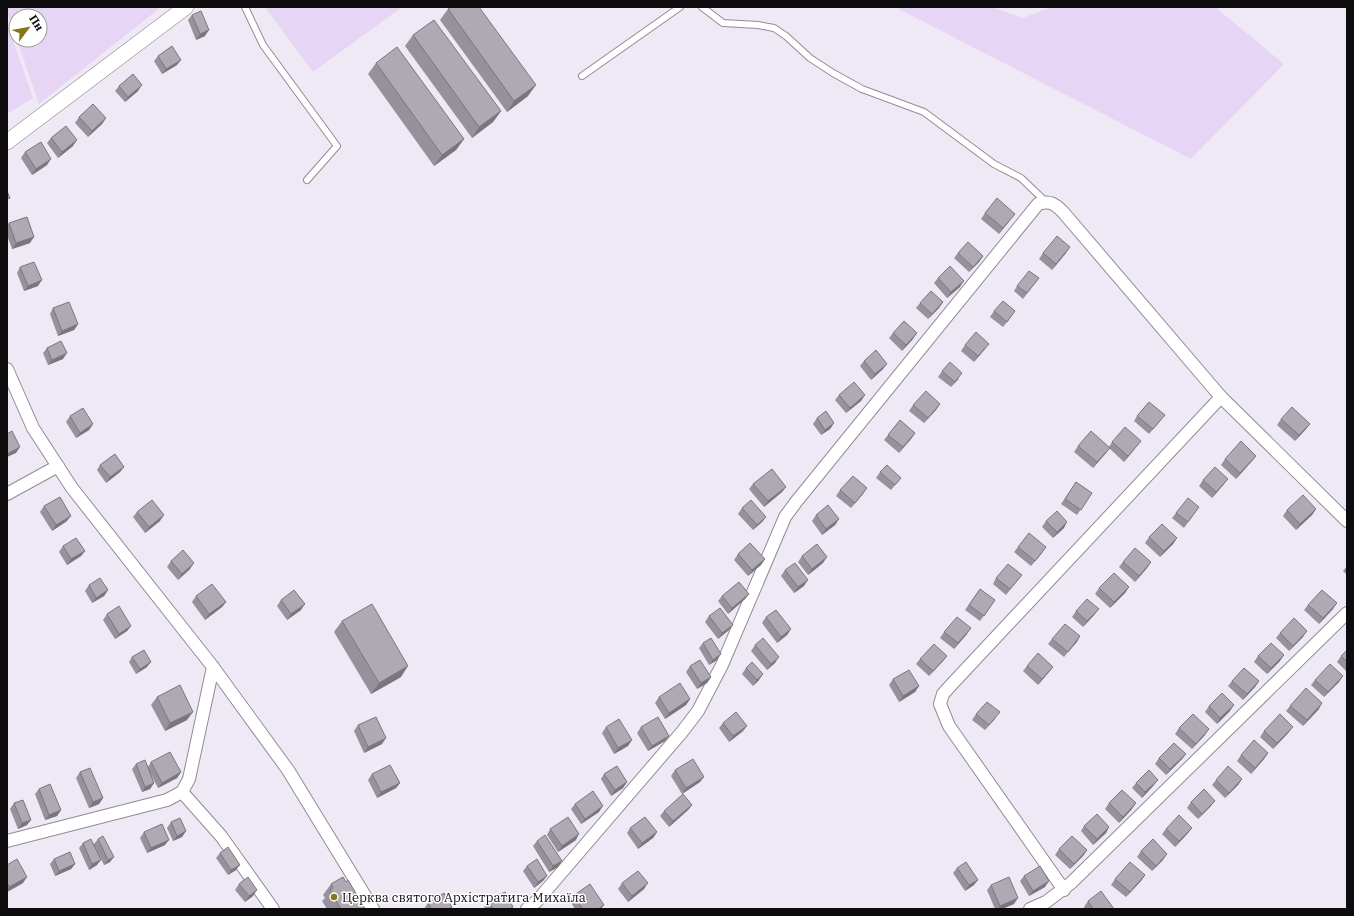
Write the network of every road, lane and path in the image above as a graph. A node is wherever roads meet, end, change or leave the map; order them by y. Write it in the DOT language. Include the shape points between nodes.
graph roads {
  1 [pos="186,7"];
  2 [pos="245,7"];
  3 [pos="680,7"];
  4 [pos="702,7"];
  5 [pos="582,76"];
  6 [pos="7,142"];
  7 [pos="307,180"];
  8 [pos="1046,202"];
  9 [pos="7,369"];
  10 [pos="1221,397"];
  11 [pos="58,466"];
  12 [pos="7,494"];
  13 [pos="1347,522"];
  14 [pos="1347,613"];
  15 [pos="213,667"];
  16 [pos="182,792"];
  17 [pos="7,841"];
  18 [pos="1064,890"];
  19 [pos="273,909"];
  20 [pos="373,909"];
  21 [pos="527,909"];
  22 [pos="1030,909"];
  1 -- 6 [label="street"];
  2 -- 7 [label="lane" via="263,45 337,146"];
  3 -- 5 [label="lane"];
  4 -- 8 [label="lane" via="723,23 774,28 810,58 833,73 862,88 924,112 994,164 1021,178"];
  8 -- 10 [label="street" via="1055,204 1063,212"];
  8 -- 21 [label="street" via="1038,204 1032,211 796,502 785,517 722,664 698,711 568,865"];
  9 -- 11 [label="street" via="33,428"];
  10 -- 13 [label="street"];
  10 -- 18 [label="street" via="943,694 940,704 949,726"];
  11 -- 12 [label="street"];
  11 -- 15 [label="street" via="72,488"];
  14 -- 18 [label="street"];
  15 -- 16 [label="street" via="188,779"];
  15 -- 20 [label="street" via="288,770"];
  16 -- 17 [label="street" via="167,800"];
  16 -- 19 [label="street" via="222,836"];
  18 -- 22 [label="street"];
}
